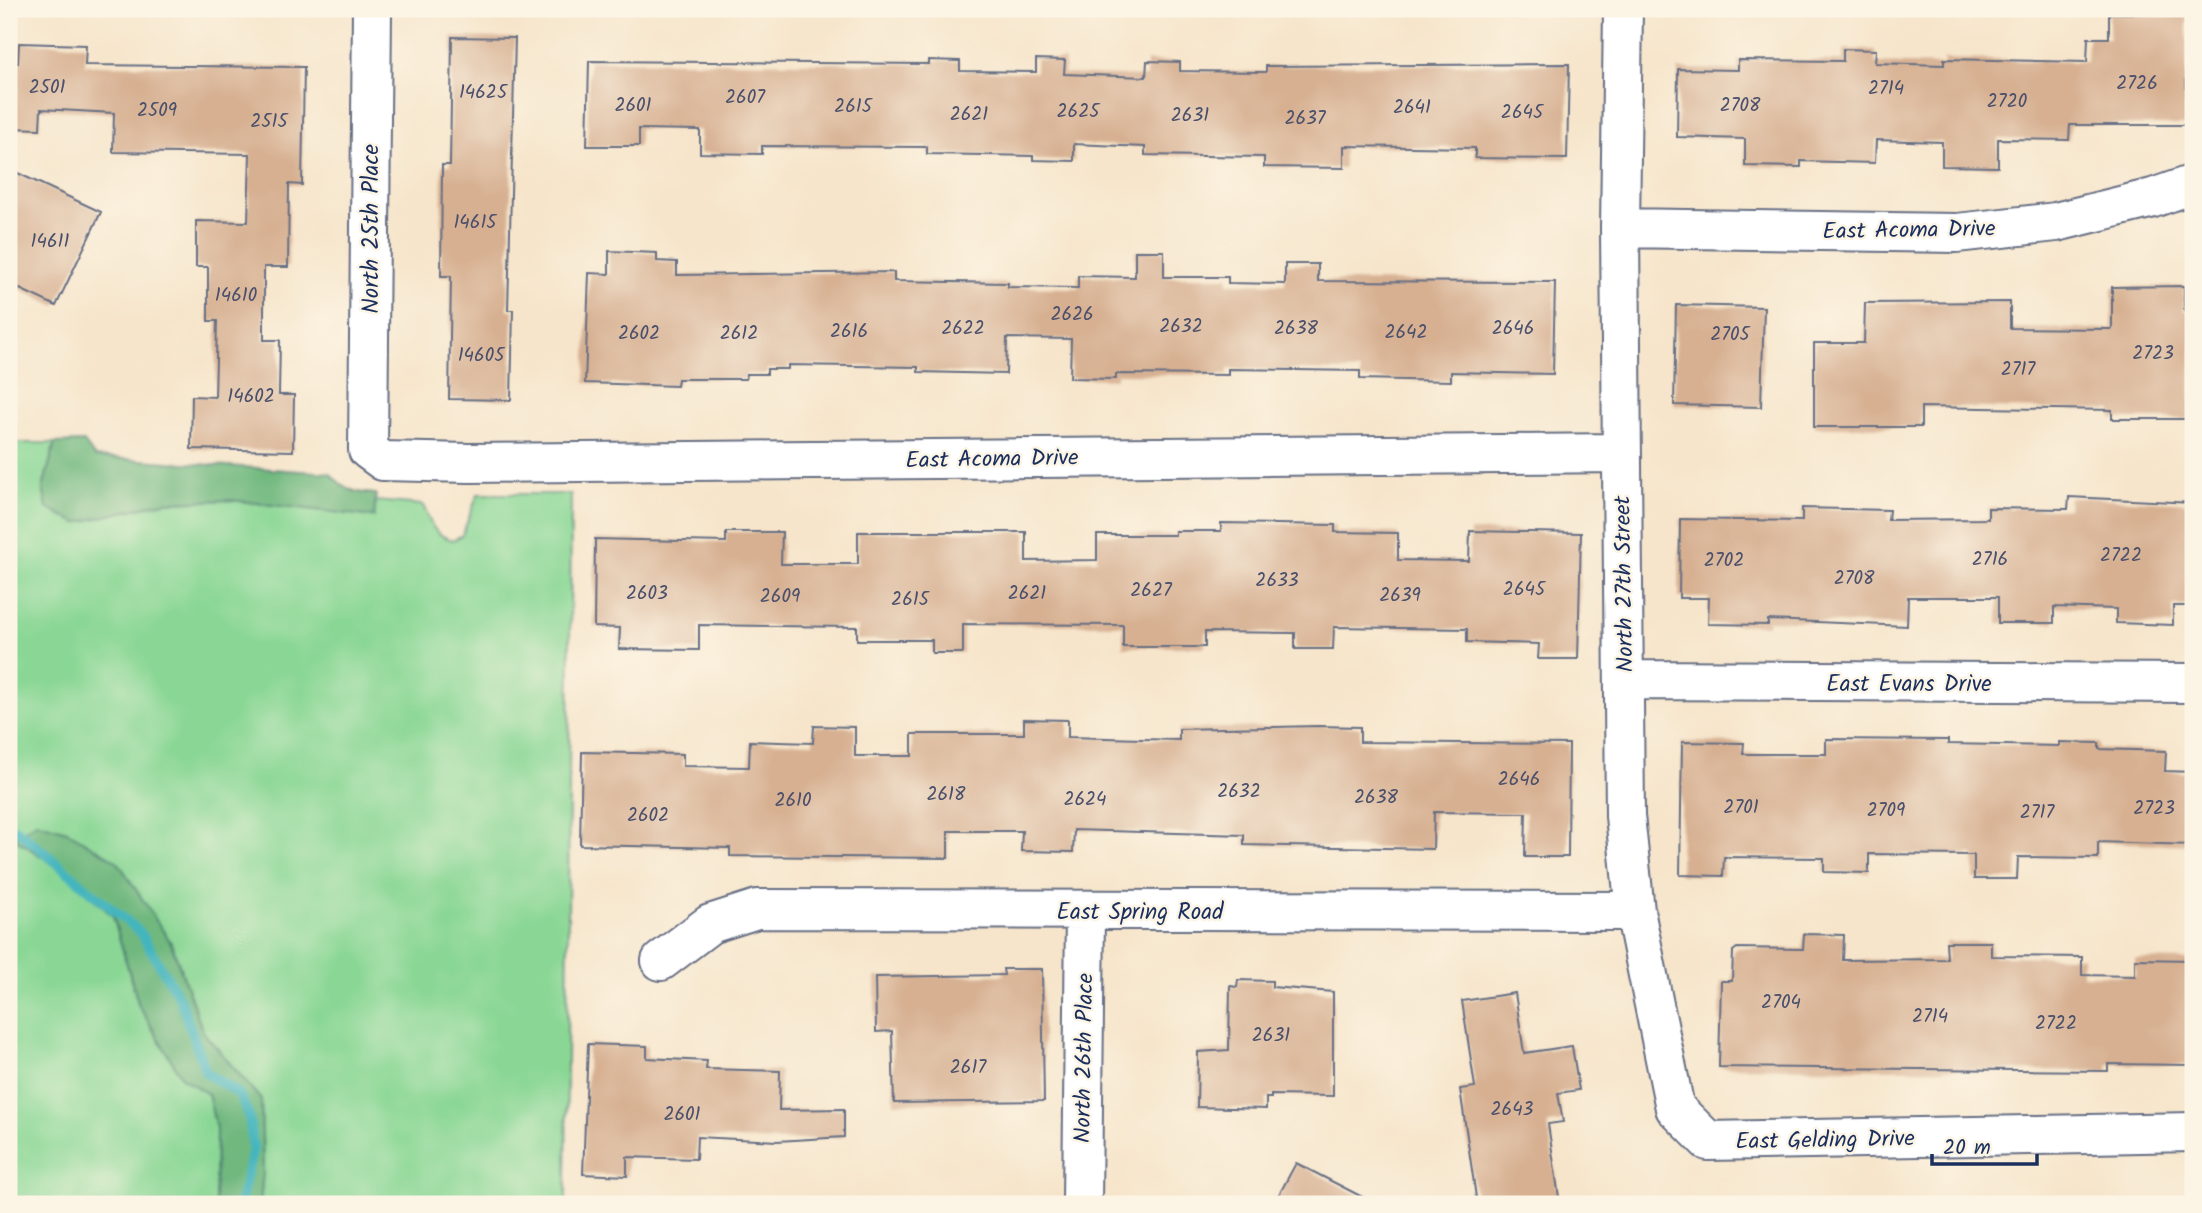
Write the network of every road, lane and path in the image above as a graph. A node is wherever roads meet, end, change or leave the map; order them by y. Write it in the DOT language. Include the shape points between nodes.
graph roads {
  1 [pos="372,9"];
  2 [pos="1623,9"];
  3 [pos="2193,184"];
  4 [pos="1619,228"];
  5 [pos="368,450"];
  6 [pos="1621,453"];
  7 [pos="1624,680"];
  8 [pos="2193,682"];
  9 [pos="1085,911"];
  10 [pos="1635,911"];
  11 [pos="661,961"];
  12 [pos="2193,1132"];
  13 [pos="1708,1141"];
  14 [pos="1082,1204"];
  1 -- 5 [label="street, North 25th Place"];
  2 -- 4 [label="street, North 27th Street"];
  3 -- 4 [label="street, East Acoma Drive" via="2056,222 1957,233"];
  4 -- 6 [label="street, North 27th Street"];
  5 -- 6 [label="street, East Acoma Drive" via="383,461 469,463"];
  6 -- 7 [label="street, North 27th Street"];
  7 -- 8 [label="street, East Evans Drive"];
  7 -- 10 [label="street, North 27th Street" via="1625,816"];
  9 -- 10 [label="street, East Spring Road"];
  9 -- 11 [label="street, East Spring Road" via="757,909 710,924"];
  9 -- 14 [label="street, North 26th Place"];
  10 -- 13 [label="street, North 27th Street" via="1675,1108"];
  12 -- 13 [label="street, East Gelding Drive"];
}
